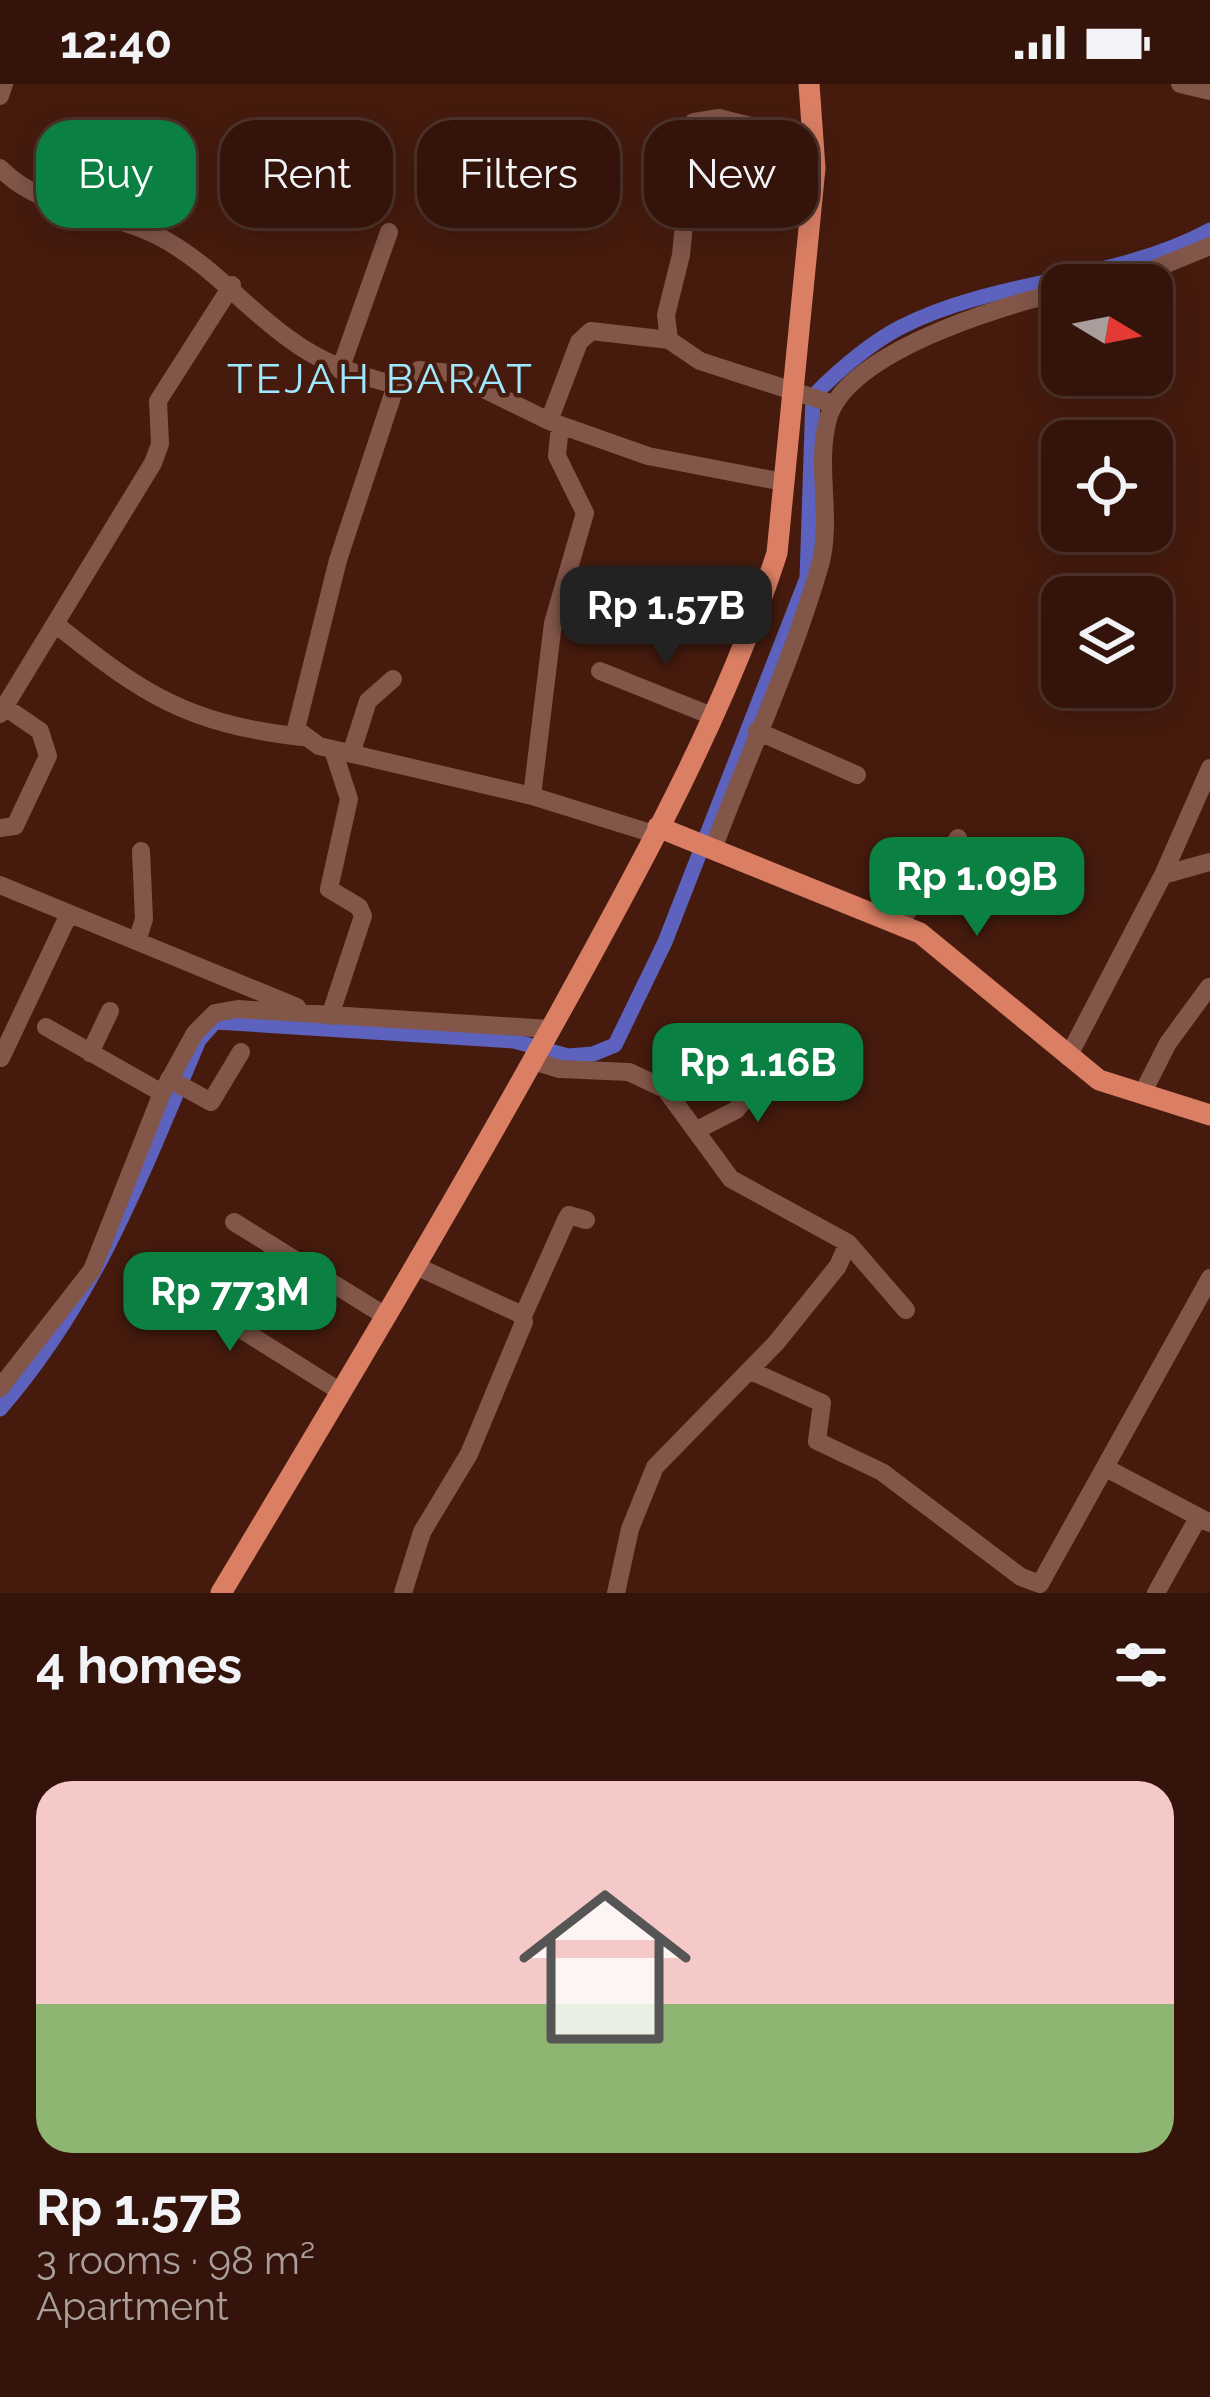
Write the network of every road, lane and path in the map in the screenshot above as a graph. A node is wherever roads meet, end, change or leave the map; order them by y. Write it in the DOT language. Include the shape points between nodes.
graph roads {
  1 [pos="4,84"];
  2 [pos="809,84"];
  3 [pos="1180,84"];
  4 [pos="1210,91"];
  5 [pos="0,96"];
  6 [pos="812,120"];
  7 [pos="0,168"];
  8 [pos="684,228"];
  9 [pos="808,228"];
  10 [pos="389,232"];
  11 [pos="1210,245"];
  12 [pos="1165,264"];
  13 [pos="232,285"];
  14 [pos="1041,296"];
  15 [pos="669,340"];
  16 [pos="340,370"];
  17 [pos="396,386"];
  18 [pos="797,391"];
  19 [pos="828,403"];
  20 [pos="554,423"];
  21 [pos="783,482"];
  22 [pos="58,626"];
  23 [pos="600,671"];
  24 [pos="393,679"];
  25 [pos="3,710"];
  26 [pos="712,716"];
  27 [pos="757,731"];
  28 [pos="302,737"];
  29 [pos="342,752"];
  30 [pos="1210,768"];
  31 [pos="857,775"];
  32 [pos="532,796"];
  33 [pos="0,829"];
  34 [pos="656,831"];
  35 [pos="958,838"];
  36 [pos="704,845"];
  37 [pos="141,851"];
  38 [pos="1210,862"];
  39 [pos="1162,875"];
  40 [pos="0,885"];
  41 [pos="69,914"];
  42 [pos="899,925"];
  43 [pos="137,941"];
  44 [pos="238,986"];
  45 [pos="1209,987"];
  46 [pos="238,1009"];
  47 [pos="110,1011"];
  48 [pos="324,1015"];
  49 [pos="46,1028"];
  50 [pos="542,1045"];
  51 [pos="241,1052"];
  52 [pos="90,1053"];
  53 [pos="1068,1057"];
  54 [pos="1,1058"];
  55 [pos="819,1068"];
  56 [pos="172,1086"];
  57 [pos="1142,1094"];
  58 [pos="1210,1115"];
  59 [pos="697,1130"];
  60 [pos="586,1220"];
  61 [pos="234,1222"];
  62 [pos="848,1243"];
  63 [pos="416,1266"];
  64 [pos="147,1270"];
  65 [pos="1210,1278"];
  66 [pos="906,1310"];
  67 [pos="517,1314"];
  68 [pos="387,1317"];
  69 [pos="751,1371"];
  70 [pos="0,1388"];
  71 [pos="341,1392"];
  72 [pos="1106,1468"];
  73 [pos="1204,1521"];
  74 [pos="221,1593"];
  75 [pos="404,1593"];
  76 [pos="616,1593"];
  77 [pos="1156,1593"];
  1 -- 5 [label="street"];
  2 -- 6 [label="main road"];
  3 -- 4 [label="street"];
  7 -- 13 [label="street" via="40,197 154,233"];
  8 -- 15 [label="street" via="665,315"];
  9 -- 18 [label="main road"];
  10 -- 16 [label="street"];
  11 -- 12 [label="street"];
  13 -- 16 [label="street" via="286,337"];
  13 -- 22 [label="street" via="158,401 158,453"];
  14 -- 19 [label="street" via="947,326"];
  15 -- 18 [label="street" via="700,361"];
  15 -- 20 [label="street" via="582,334"];
  16 -- 17 [label="street"];
  17 -- 20 [label="street" via="409,374 437,370"];
  17 -- 28 [label="street" via="297,708"];
  18 -- 19 [label="street"];
  18 -- 21 [label="main road"];
  19 -- 27 [label="street" via="820,563"];
  20 -- 21 [label="street" via="659,460"];
  20 -- 32 [label="street" via="557,456 586,509 553,623"];
  21 -- 26 [label="main road" via="778,554"];
  22 -- 25 [label="street"];
  22 -- 28 [label="street" via="145,694 218,725"];
  23 -- 26 [label="street"];
  24 -- 29 [label="street" via="368,700"];
  25 -- 33 [label="street" via="40,731 48,757 15,826"];
  26 -- 34 [label="main road"];
  27 -- 31 [label="street"];
  27 -- 36 [label="street"];
  28 -- 29 [label="street"];
  29 -- 32 [label="street"];
  29 -- 48 [label="street" via="349,799 329,890 363,916"];
  30 -- 39 [label="street"];
  32 -- 34 [label="street"];
  34 -- 36 [label="main road"];
  34 -- 50 [label="main road"];
  35 -- 42 [label="street"];
  36 -- 42 [label="main road"];
  37 -- 43 [label="street" via="144,919"];
  38 -- 39 [label="street"];
  39 -- 53 [label="street"];
  40 -- 41 [label="street"];
  41 -- 43 [label="street"];
  41 -- 54 [label="street"];
  42 -- 53 [label="main road" via="941,946"];
  43 -- 44 [label="street"];
  44 -- 46 [label="street"];
  44 -- 48 [label="street"];
  45 -- 57 [label="street"];
  46 -- 48 [label="street"];
  46 -- 56 [label="street" via="204,1020"];
  47 -- 52 [label="street"];
  48 -- 50 [label="street"];
  49 -- 52 [label="street"];
  50 -- 59 [label="street" via="646,1078"];
  50 -- 63 [label="main road"];
  51 -- 56 [label="street" via="215,1100"];
  52 -- 56 [label="street"];
  53 -- 57 [label="main road" via="1100,1080"];
  55 -- 59 [label="street" via="785,1050 736,1110"];
  56 -- 70 [label="street" via="92,1270"];
  57 -- 58 [label="main road"];
  59 -- 62 [label="street" via="731,1179"];
  60 -- 67 [label="street" via="569,1215"];
  61 -- 68 [label="street"];
  62 -- 66 [label="street"];
  62 -- 69 [label="street"];
  63 -- 67 [label="street"];
  63 -- 68 [label="main road"];
  64 -- 71 [label="street"];
  65 -- 72 [label="street"];
  67 -- 75 [label="street" via="469,1454 422,1532"];
  68 -- 71 [label="main road"];
  69 -- 72 [label="street" via="822,1403 815,1440 882,1472 1037,1585"];
  69 -- 76 [label="street" via="655,1467"];
  71 -- 74 [label="main road"];
  72 -- 73 [label="street"];
  73 -- 77 [label="street"];
}
